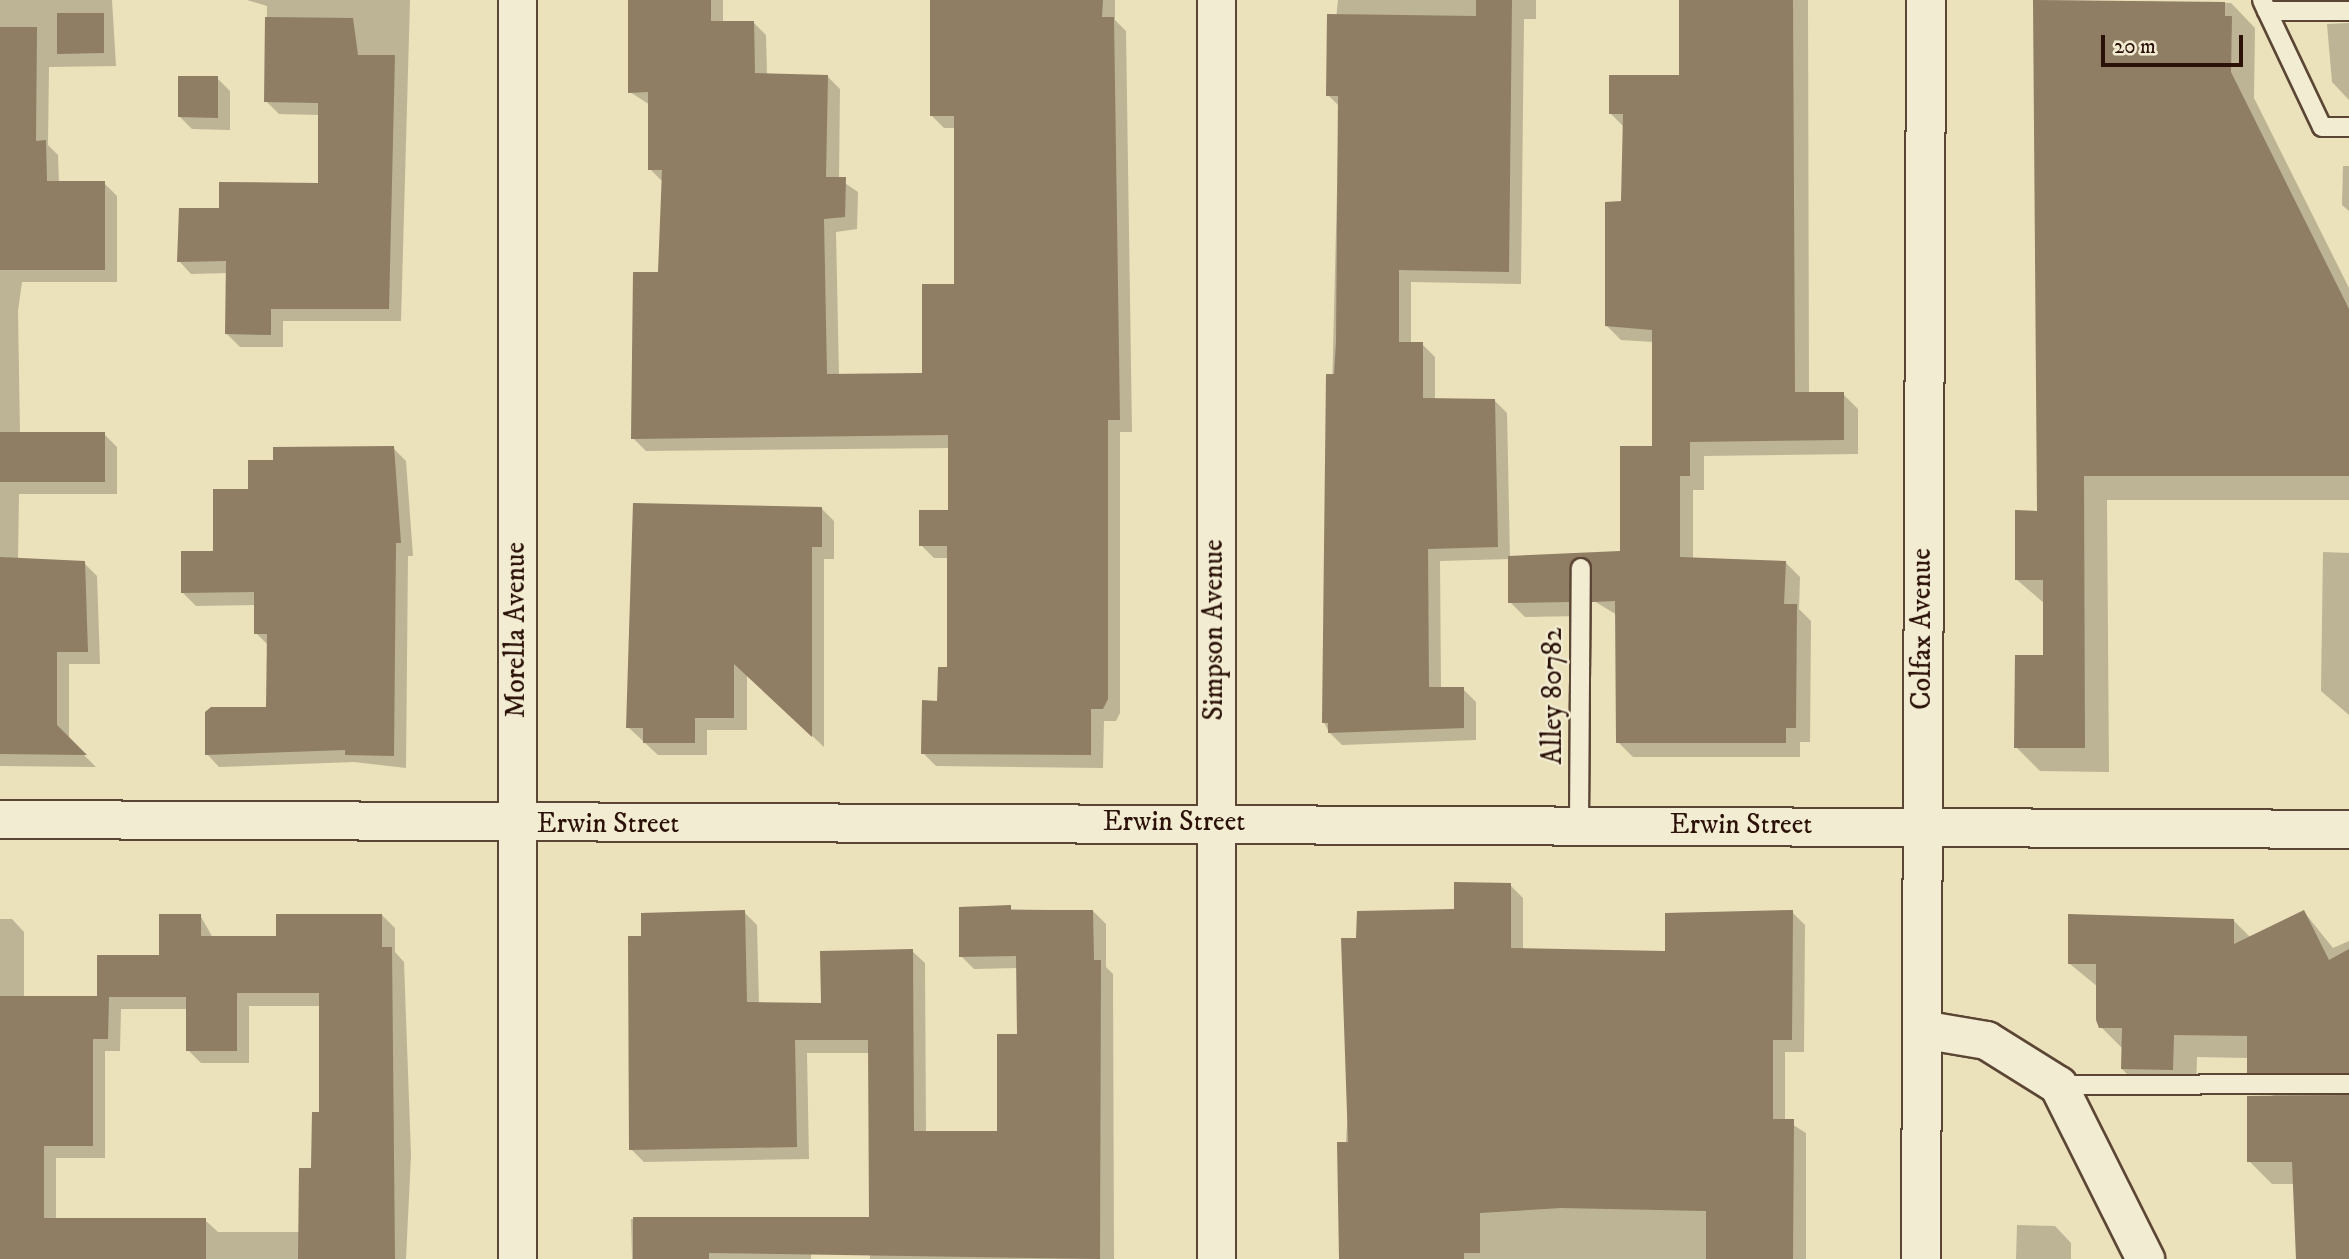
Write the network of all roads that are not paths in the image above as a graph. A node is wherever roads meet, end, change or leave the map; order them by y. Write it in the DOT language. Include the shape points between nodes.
graph roads {
  1 [pos="517,0"];
  2 [pos="1216,0"];
  3 [pos="1926,0"];
  4 [pos="2264,6"];
  5 [pos="2349,11"];
  6 [pos="2349,127"];
  7 [pos="1581,568"];
  8 [pos="0,819"];
  9 [pos="1213,821"];
  10 [pos="516,824"];
  11 [pos="1579,824"];
  12 [pos="1921,827"];
  13 [pos="2349,829"];
  14 [pos="1921,1029"];
  15 [pos="2349,1084"];
  16 [pos="2058,1085"];
  17 [pos="517,1259"];
  18 [pos="1216,1259"];
  19 [pos="1921,1259"];
  20 [pos="2145,1259"];
  1 -- 10 [label="street, Morella Avenue"];
  2 -- 9 [label="street, Simpson Avenue"];
  3 -- 12 [label="main road, Colfax Avenue"];
  4 -- 5 [label="lane"];
  4 -- 6 [label="lane" via="2322,127"];
  7 -- 11 [label="lane, Alley 80782"];
  8 -- 10 [label="street, Erwin Street"];
  9 -- 10 [label="street, Erwin Street"];
  9 -- 11 [label="street, Erwin Street"];
  9 -- 18 [label="street, Simpson Avenue"];
  10 -- 17 [label="street, Morella Avenue"];
  11 -- 12 [label="street, Erwin Street"];
  12 -- 13 [label="street, Erwin Street"];
  12 -- 14 [label="main road, Colfax Avenue"];
  14 -- 16 [label="street" via="1986,1040"];
  14 -- 19 [label="main road, Colfax Avenue"];
  15 -- 16 [label="lane"];
  16 -- 20 [label="street"];
}
